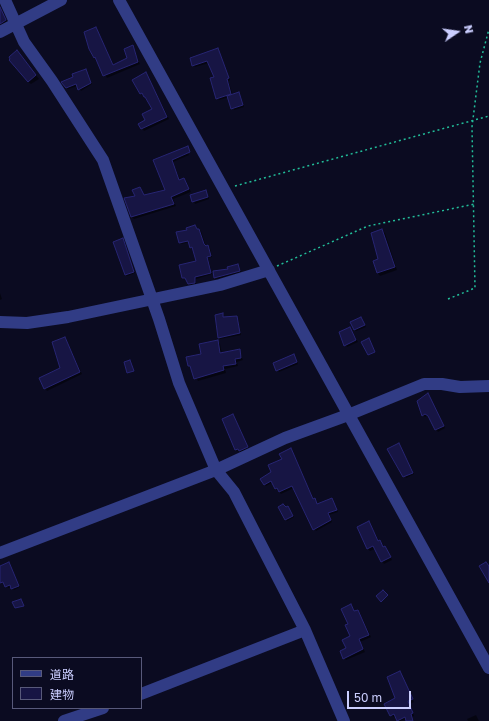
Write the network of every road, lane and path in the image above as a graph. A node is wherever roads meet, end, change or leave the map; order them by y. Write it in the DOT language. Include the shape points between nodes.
graph roads {
  1 [pos="4,0"];
  2 [pos="61,0"];
  3 [pos="119,0"];
  4 [pos="16,24"];
  5 [pos="489,30"];
  6 [pos="0,32"];
  7 [pos="489,116"];
  8 [pos="473,119"];
  9 [pos="225,189"];
  10 [pos="475,204"];
  11 [pos="269,270"];
  12 [pos="152,299"];
  13 [pos="448,299"];
  14 [pos="0,322"];
  15 [pos="489,386"];
  16 [pos="348,415"];
  17 [pos="216,470"];
  18 [pos="0,553"];
  19 [pos="305,630"];
  20 [pos="489,668"];
  21 [pos="142,694"];
  22 [pos="101,709"];
  23 [pos="87,718"];
  24 [pos="64,721"];
  25 [pos="344,721"];
  1 -- 4 [label="street"];
  2 -- 4 [label="street"];
  3 -- 9 [label="street"];
  4 -- 6 [label="street"];
  4 -- 12 [label="street" via="24,42 103,160"];
  5 -- 8 [label="path" via="480,64"];
  7 -- 8 [label="path"];
  8 -- 9 [label="path"];
  8 -- 10 [label="path"];
  9 -- 11 [label="street"];
  10 -- 11 [label="path" via="368,226"];
  10 -- 13 [label="path" via="475,288"];
  11 -- 12 [label="street" via="220,285"];
  11 -- 16 [label="street"];
  12 -- 14 [label="street" via="38,322"];
  12 -- 17 [label="street" via="179,383"];
  15 -- 16 [label="street" via="424,384"];
  16 -- 17 [label="street" via="285,438"];
  16 -- 20 [label="street"];
  17 -- 18 [label="street"];
  17 -- 19 [label="street" via="234,492"];
  19 -- 21 [label="street"];
  19 -- 25 [label="street"];
  22 -- 23 [label="street"];
  23 -- 24 [label="street"];
}
